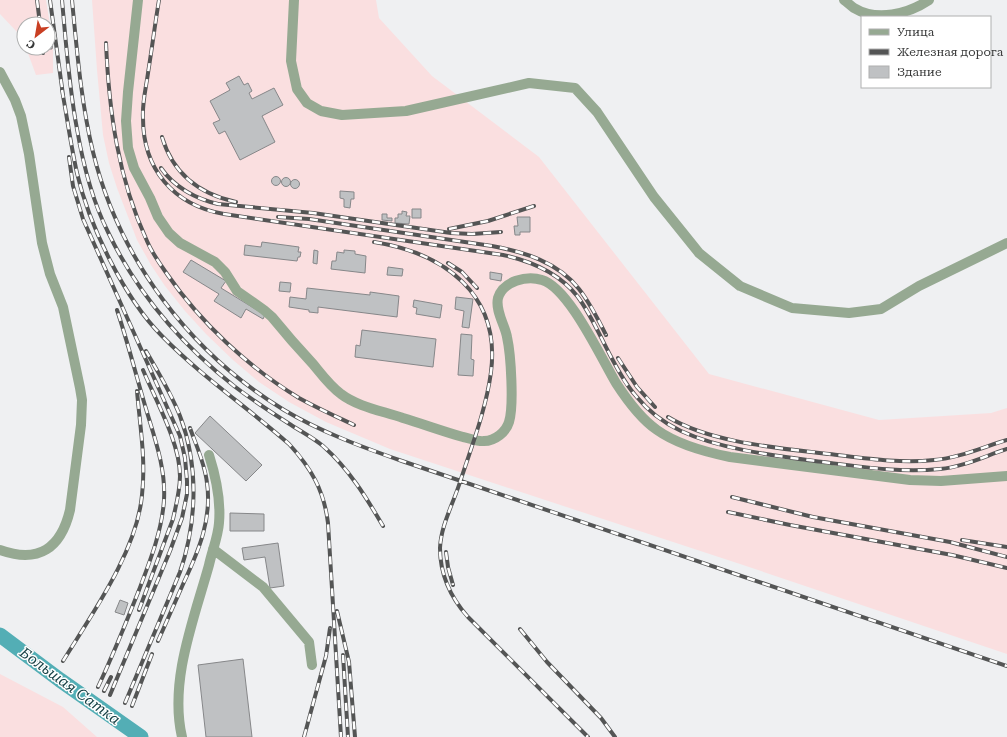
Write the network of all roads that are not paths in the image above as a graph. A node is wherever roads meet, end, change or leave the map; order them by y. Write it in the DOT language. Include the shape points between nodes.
graph roads {
  1 [pos="138,0"];
  2 [pos="294,0"];
  3 [pos="844,0"];
  4 [pos="929,0"];
  5 [pos="0,72"];
  6 [pos="1007,243"];
  7 [pos="209,455"];
  8 [pos="1007,476"];
  9 [pos="213,549"];
  10 [pos="0,550"];
  11 [pos="312,665"];
  12 [pos="182,737"];
  1 -- 8 [label="lane" via="126,133 134,168 158,217 180,243 220,266 238,291 272,317 330,384 346,397 454,434 484,442 496,438 506,428 511,410 508,340 498,310 498,300 504,289 514,282 536,279 552,285 563,297 624,395 642,417 658,431 676,440 709,453 730,457 910,480 941,481"];
  2 -- 6 [label="lane" via="291,61 297,89 307,103 321,111 342,115 406,112 529,83 574,88 597,112 654,198 699,253 740,286 792,308 849,313 882,309 919,286"];
  3 -- 4 [label="lane" via="867,14 884,15 912,10"];
  5 -- 10 [label="lane" via="15,100 20,116 29,154 42,243 50,274 63,307 80,388 82,414 70,510 60,537 46,550 33,555 17,555"];
  7 -- 9 [label="lane" via="220,510"];
  9 -- 11 [label="lane" via="263,587 309,642"];
  9 -- 12 [label="lane" via="184,654 178,711"];
}
